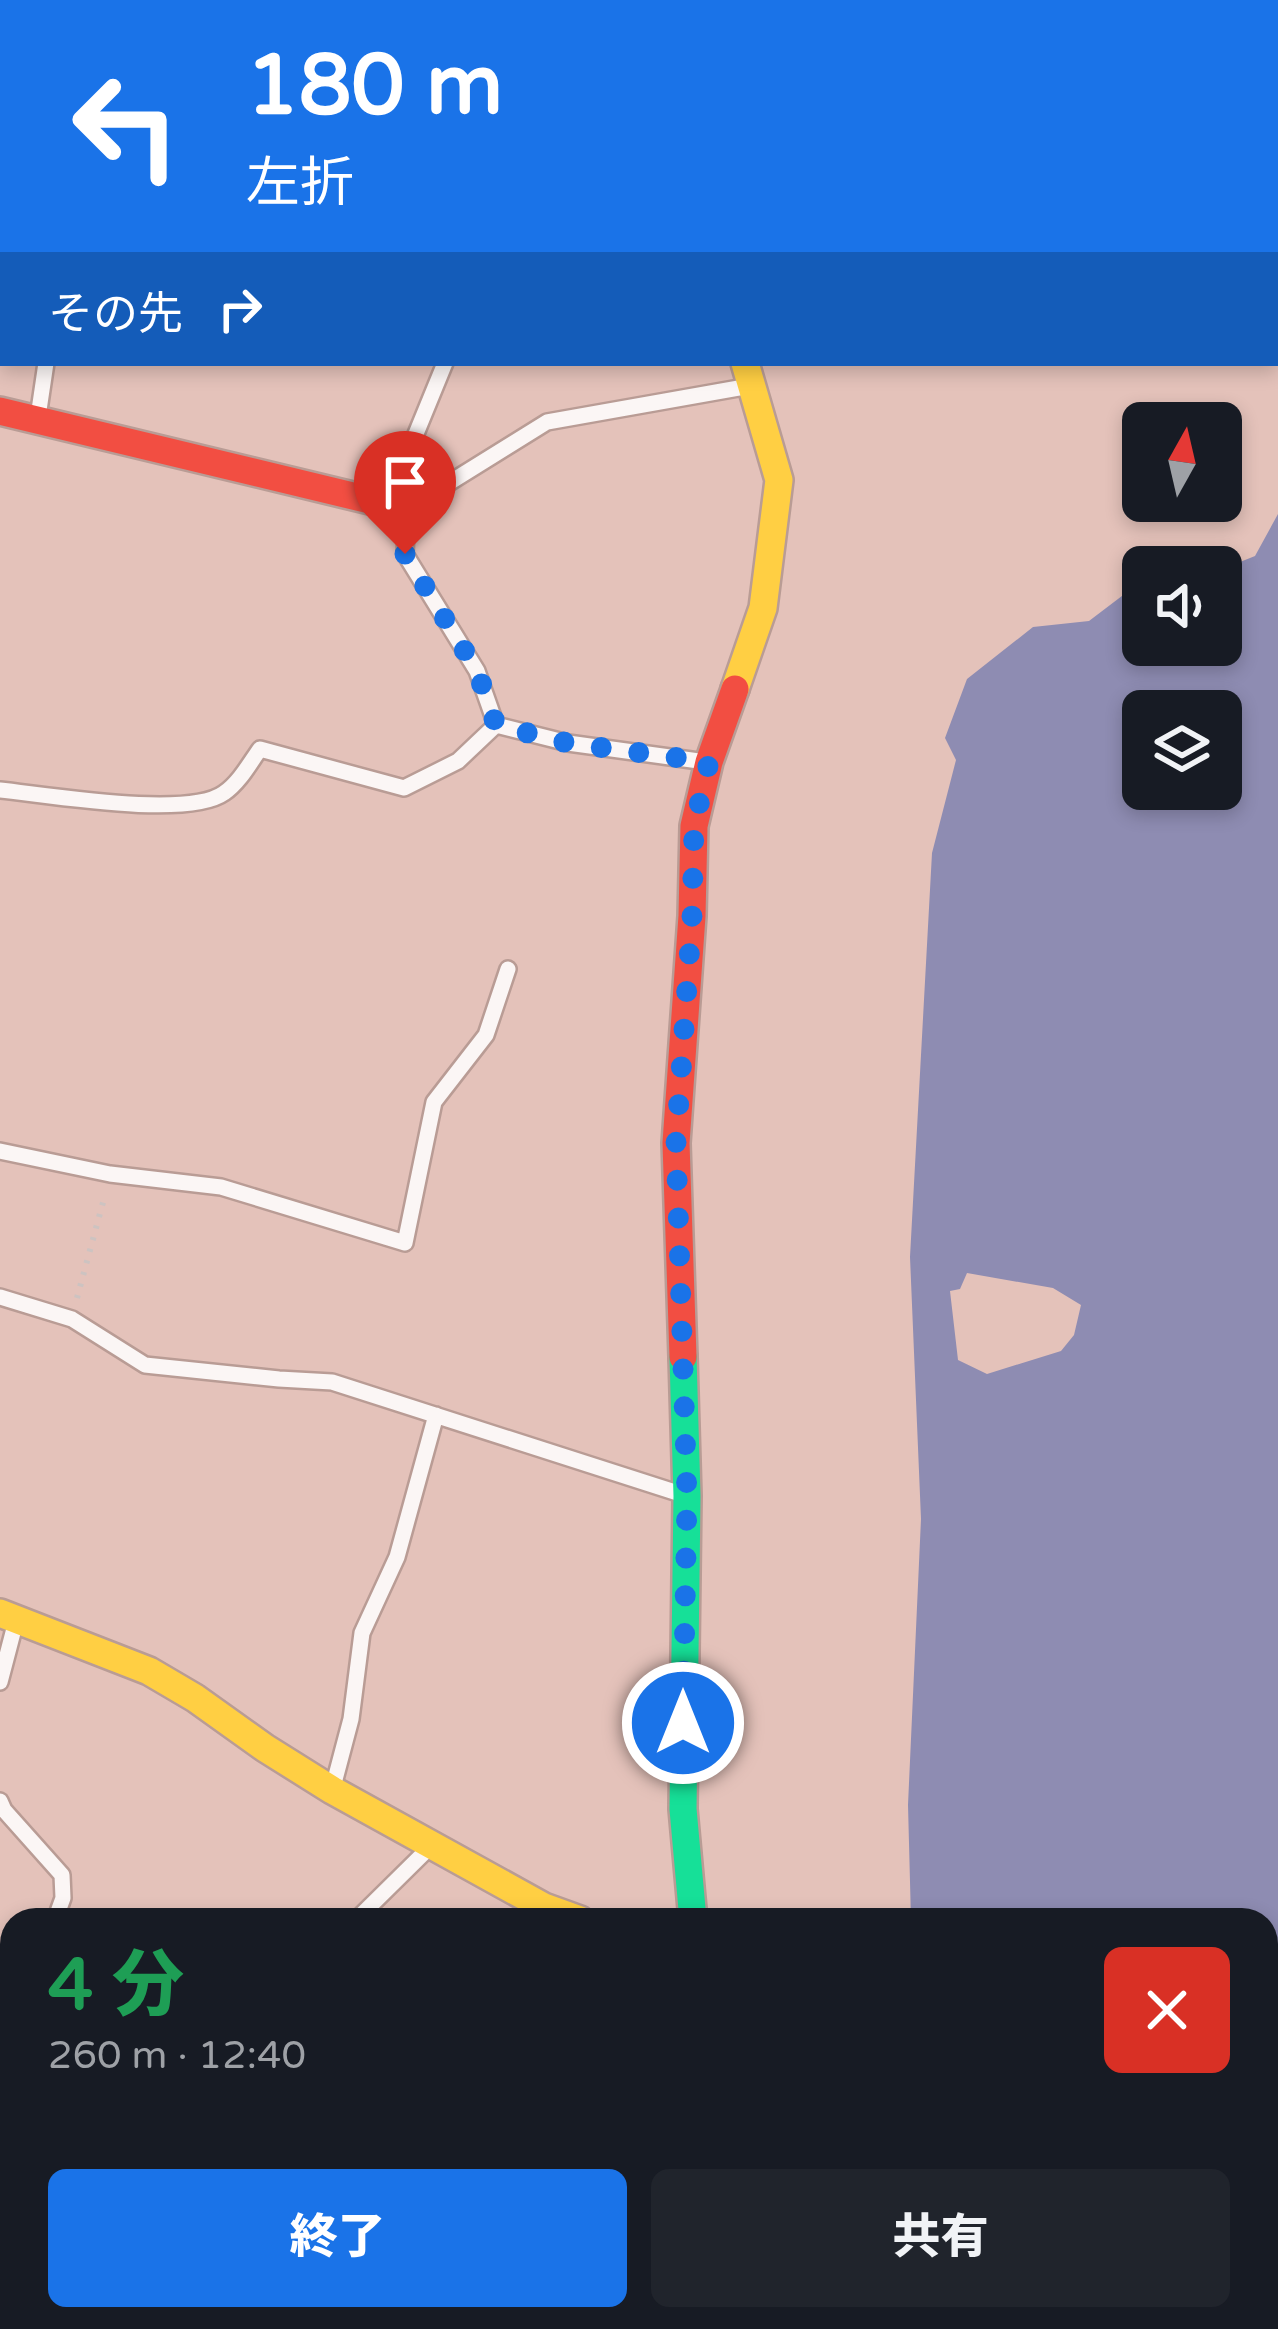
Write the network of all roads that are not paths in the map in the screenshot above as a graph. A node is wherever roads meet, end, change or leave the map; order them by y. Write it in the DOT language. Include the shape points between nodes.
graph roads {
  1 [pos="46,366"];
  2 [pos="444,366"];
  3 [pos="749,374"];
  4 [pos="0,411"];
  5 [pos="37,420"];
  6 [pos="407,509"];
  7 [pos="496,725"];
  8 [pos="709,762"];
  9 [pos="0,790"];
  10 [pos="508,969"];
  11 [pos="0,1151"];
  12 [pos="0,1297"];
  13 [pos="436,1415"];
  14 [pos="687,1496"];
  15 [pos="8,1616"];
  16 [pos="0,1682"];
  17 [pos="332,1790"];
  18 [pos="0,1801"];
  19 [pos="432,1845"];
  20 [pos="59,1908"];
  21 [pos="368,1908"];
  22 [pos="547,1908"];
  23 [pos="692,1908"];
  1 -- 5 [label="lane"];
  2 -- 6 [label="lane" via="402,468"];
  3 -- 6 [label="lane" via="547,422"];
  3 -- 8 [label="street" via="779,480 763,608"];
  4 -- 5 [label="street"];
  5 -- 6 [label="street"];
  6 -- 7 [label="lane" via="405,554 477,671"];
  7 -- 8 [label="lane"];
  7 -- 9 [label="lane" via="458,761 404,788 260,749 228,791 173,807"];
  8 -- 14 [label="street" via="694,826 676,1143"];
  10 -- 11 [label="lane" via="486,1035 434,1102 405,1244 221,1186"];
  12 -- 13 [label="lane" via="72,1319 145,1365 332,1382"];
  13 -- 14 [label="lane"];
  13 -- 17 [label="lane" via="398,1557 362,1633"];
  14 -- 23 [label="street" via="683,1809"];
  15 -- 16 [label="lane"];
  15 -- 17 [label="street" via="149,1671"];
  17 -- 19 [label="street"];
  18 -- 20 [label="lane" via="62,1875"];
  19 -- 21 [label="lane"];
  19 -- 22 [label="street"];
}
